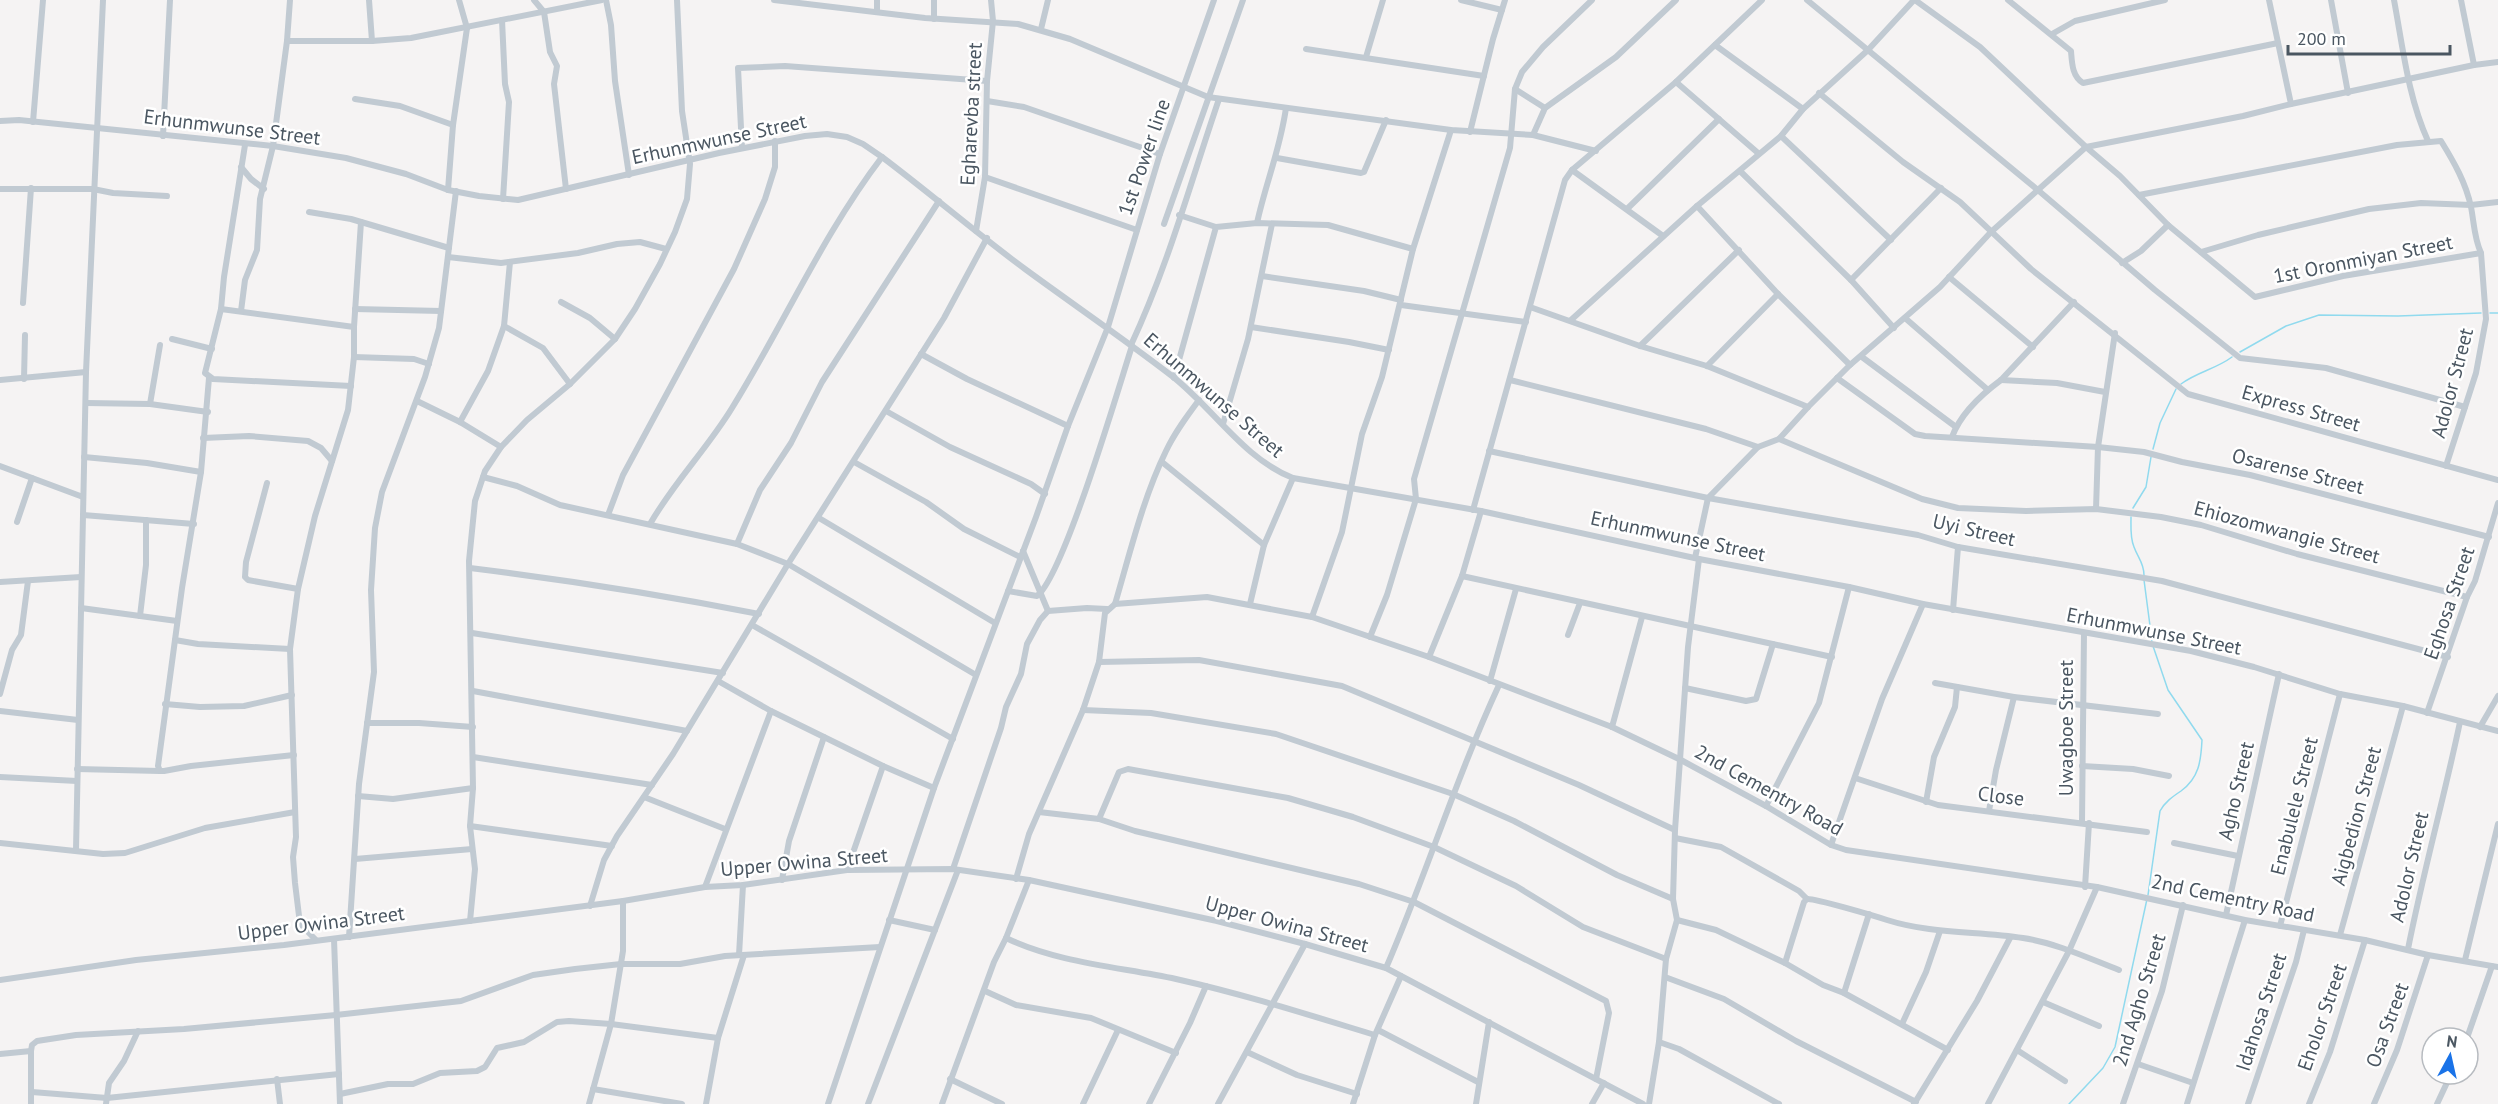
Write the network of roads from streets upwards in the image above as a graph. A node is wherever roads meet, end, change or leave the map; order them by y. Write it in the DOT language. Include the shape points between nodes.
graph roads {
  1 [pos="43,0"];
  2 [pos="103,0"];
  3 [pos="170,0"];
  4 [pos="290,0"];
  5 [pos="369,0"];
  6 [pos="459,0"];
  7 [pos="534,0"];
  8 [pos="601,0"];
  9 [pos="677,0"];
  10 [pos="774,0"];
  11 [pos="877,0"];
  12 [pos="934,0"];
  13 [pos="991,0"];
  14 [pos="1048,0"];
  15 [pos="1214,0"];
  16 [pos="1243,0"];
  17 [pos="1383,0"];
  18 [pos="1461,0"];
  19 [pos="1505,0"];
  20 [pos="1592,0"];
  21 [pos="1676,0"];
  22 [pos="1762,0"];
  23 [pos="1807,0"];
  24 [pos="1914,0"];
  25 [pos="2008,0"];
  26 [pos="2165,0"];
  27 [pos="2269,0"];
  28 [pos="2331,0"];
  29 [pos="2394,0"];
  30 [pos="2461,0"];
  31 [pos="822,3"];
  32 [pos="1502,10"];
  33 [pos="544,12"];
  34 [pos="877,12"];
  35 [pos="934,19"];
  36 [pos="502,20"];
  37 [pos="993,21"];
  38 [pos="467,28"];
  39 [pos="1041,29"];
  40 [pos="2052,34"];
  41 [pos="287,41"];
  42 [pos="372,41"];
  43 [pos="2278,43"];
  44 [pos="1715,45"];
  45 [pos="1306,49"];
  46 [pos="1868,50"];
  47 [pos="1366,57"];
  48 [pos="2498,62"];
  49 [pos="2474,65"];
  50 [pos="1484,76"];
  51 [pos="2408,80"];
  52 [pos="987,81"];
  53 [pos="1676,82"];
  54 [pos="1185,88"];
  55 [pos="1515,89"];
  56 [pos="1819,93"];
  57 [pos="2348,93"];
  58 [pos="1208,98"];
  59 [pos="355,99"];
  60 [pos="1219,99"];
  61 [pos="987,101"];
  62 [pos="2291,104"];
  63 [pos="1286,108"];
  64 [pos="1545,108"];
  65 [pos="1803,109"];
  66 [pos="1719,118"];
  67 [pos="1386,120"];
  68 [pos="0,121"];
  69 [pos="33,122"];
  70 [pos="453,125"];
  71 [pos="97,128"];
  72 [pos="1451,130"];
  73 [pos="1470,132"];
  74 [pos="1512,135"];
  75 [pos="1533,135"];
  76 [pos="163,136"];
  77 [pos="1781,136"];
  78 [pos="775,141"];
  79 [pos="2428,141"];
  80 [pos="244,144"];
  81 [pos="273,146"];
  82 [pos="2086,147"];
  83 [pos="742,148"];
  84 [pos="1596,151"];
  85 [pos="1758,153"];
  86 [pos="1160,154"];
  87 [pos="882,157"];
  88 [pos="1277,158"];
  89 [pos="690,160"];
  90 [pos="241,167"];
  91 [pos="1572,170"];
  92 [pos="1740,171"];
  93 [pos="630,175"];
  94 [pos="985,177"];
  95 [pos="31,188"];
  96 [pos="1941,188"];
  97 [pos="0,189"];
  98 [pos="93,189"];
  99 [pos="264,189"];
  100 [pos="566,189"];
  101 [pos="448,190"];
  102 [pos="456,191"];
  103 [pos="2039,191"];
  104 [pos="2139,195"];
  105 [pos="167,196"];
  106 [pos="503,199"];
  107 [pos="939,201"];
  108 [pos="2498,202"];
  109 [pos="2471,205"];
  110 [pos="1697,206"];
  111 [pos="1628,209"];
  112 [pos="309,212"];
  113 [pos="1179,215"];
  114 [pos="361,222"];
  115 [pos="1257,223"];
  116 [pos="1164,224"];
  117 [pos="1272,224"];
  118 [pos="2168,225"];
  119 [pos="1216,227"];
  120 [pos="1137,230"];
  121 [pos="976,231"];
  122 [pos="1991,232"];
  123 [pos="1663,236"];
  124 [pos="987,238"];
  125 [pos="1891,240"];
  126 [pos="449,248"];
  127 [pos="666,249"];
  128 [pos="1413,249"];
  129 [pos="1738,250"];
  130 [pos="2201,252"];
  131 [pos="2481,253"];
  132 [pos="448,257"];
  133 [pos="510,262"];
  134 [pos="2122,263"];
  135 [pos="1262,276"];
  136 [pos="1949,277"];
  137 [pos="1851,280"];
  138 [pos="1778,294"];
  139 [pos="561,302"];
  140 [pos="1401,302"];
  141 [pos="2074,302"];
  142 [pos="23,303"];
  143 [pos="1530,307"];
  144 [pos="221,309"];
  145 [pos="355,309"];
  146 [pos="441,311"];
  147 [pos="241,312"];
  148 [pos="1463,313"];
  149 [pos="1905,318"];
  150 [pos="1571,320"];
  151 [pos="1526,322"];
  152 [pos="504,326"];
  153 [pos="354,327"];
  154 [pos="1108,327"];
  155 [pos="1251,327"];
  156 [pos="1894,328"];
  157 [pos="2115,333"];
  158 [pos="25,335"];
  159 [pos="172,339"];
  160 [pos="615,339"];
  161 [pos="160,345"];
  162 [pos="1132,345"];
  163 [pos="1640,346"];
  164 [pos="2033,347"];
  165 [pos="212,349"];
  166 [pos="1389,350"];
  167 [pos="921,354"];
  168 [pos="354,357"];
  169 [pos="1862,357"];
  170 [pos="429,364"];
  171 [pos="1850,365"];
  172 [pos="1707,366"];
  173 [pos="86,372"];
  174 [pos="209,378"];
  175 [pos="1174,378"];
  176 [pos="1837,378"];
  177 [pos="24,379"];
  178 [pos="0,380"];
  179 [pos="1510,380"];
  180 [pos="2001,380"];
  181 [pos="570,384"];
  182 [pos="351,386"];
  183 [pos="1988,390"];
  184 [pos="2105,392"];
  185 [pos="1199,400"];
  186 [pos="417,401"];
  187 [pos="86,403"];
  188 [pos="150,404"];
  189 [pos="1808,407"];
  190 [pos="2465,407"];
  191 [pos="886,411"];
  192 [pos="208,412"];
  193 [pos="460,422"];
  194 [pos="1223,424"];
  195 [pos="1068,426"];
  196 [pos="1956,427"];
  197 [pos="1952,437"];
  198 [pos="203,438"];
  199 [pos="1779,439"];
  200 [pos="501,447"];
  201 [pos="1758,447"];
  202 [pos="2098,447"];
  203 [pos="1490,451"];
  204 [pos="84,457"];
  205 [pos="332,461"];
  206 [pos="854,462"];
  207 [pos="1162,462"];
  208 [pos="0,466"];
  209 [pos="2446,466"];
  210 [pos="201,472"];
  211 [pos="483,477"];
  212 [pos="32,478"];
  213 [pos="1293,478"];
  214 [pos="2498,480"];
  215 [pos="267,483"];
  216 [pos="1351,489"];
  217 [pos="1045,494"];
  218 [pos="83,497"];
  219 [pos="1708,498"];
  220 [pos="1416,499"];
  221 [pos="2498,503"];
  222 [pos="2096,509"];
  223 [pos="1473,510"];
  224 [pos="1481,511"];
  225 [pos="83,514"];
  226 [pos="608,515"];
  227 [pos="819,518"];
  228 [pos="146,520"];
  229 [pos="17,522"];
  230 [pos="194,524"];
  231 [pos="651,524"];
  232 [pos="2489,537"];
  233 [pos="737,544"];
  234 [pos="1264,545"];
  235 [pos="1958,547"];
  236 [pos="1022,554"];
  237 [pos="1697,559"];
  238 [pos="788,564"];
  239 [pos="470,568"];
  240 [pos="1462,576"];
  241 [pos="81,577"];
  242 [pos="28,580"];
  243 [pos="0,582"];
  244 [pos="1849,587"];
  245 [pos="298,589"];
  246 [pos="1516,589"];
  247 [pos="1008,591"];
  248 [pos="1039,594"];
  249 [pos="2467,597"];
  250 [pos="1580,603"];
  251 [pos="1115,604"];
  252 [pos="1250,604"];
  253 [pos="1923,604"];
  254 [pos="81,608"];
  255 [pos="1107,609"];
  256 [pos="1953,610"];
  257 [pos="1048,611"];
  258 [pos="759,614"];
  259 [pos="140,616"];
  260 [pos="1312,617"];
  261 [pos="1642,617"];
  262 [pos="177,621"];
  263 [pos="995,623"];
  264 [pos="752,625"];
  265 [pos="1690,627"];
  266 [pos="472,633"];
  267 [pos="2084,633"];
  268 [pos="1568,635"];
  269 [pos="1370,637"];
  270 [pos="175,640"];
  271 [pos="1773,644"];
  272 [pos="290,649"];
  273 [pos="1429,657"];
  274 [pos="1832,657"];
  275 [pos="2448,657"];
  276 [pos="1099,662"];
  277 [pos="723,673"];
  278 [pos="2279,674"];
  279 [pos="976,675"];
  280 [pos="718,681"];
  281 [pos="1490,681"];
  282 [pos="1935,683"];
  283 [pos="1499,685"];
  284 [pos="1958,687"];
  285 [pos="1685,688"];
  286 [pos="473,691"];
  287 [pos="0,694"];
  288 [pos="2340,694"];
  289 [pos="292,695"];
  290 [pos="2498,696"];
  291 [pos="2014,697"];
  292 [pos="165,704"];
  293 [pos="2082,704"];
  294 [pos="2403,706"];
  295 [pos="1083,710"];
  296 [pos="0,711"];
  297 [pos="771,711"];
  298 [pos="2427,713"];
  299 [pos="2158,714"];
  300 [pos="78,720"];
  301 [pos="2460,722"];
  302 [pos="368,723"];
  303 [pos="473,727"];
  304 [pos="1612,727"];
  305 [pos="2480,727"];
  306 [pos="687,731"];
  307 [pos="2498,731"];
  308 [pos="824,737"];
  309 [pos="953,738"];
  310 [pos="1473,740"];
  311 [pos="294,755"];
  312 [pos="473,757"];
  313 [pos="1681,760"];
  314 [pos="883,766"];
  315 [pos="2082,766"];
  316 [pos="77,769"];
  317 [pos="160,771"];
  318 [pos="2169,776"];
  319 [pos="0,777"];
  320 [pos="1855,778"];
  321 [pos="77,781"];
  322 [pos="652,785"];
  323 [pos="473,788"];
  324 [pos="934,788"];
  325 [pos="1453,794"];
  326 [pos="358,796"];
  327 [pos="644,797"];
  328 [pos="1926,802"];
  329 [pos="1766,806"];
  330 [pos="1989,811"];
  331 [pos="295,812"];
  332 [pos="1039,812"];
  333 [pos="1099,819"];
  334 [pos="2085,823"];
  335 [pos="2498,824"];
  336 [pos="470,826"];
  337 [pos="725,829"];
  338 [pos="1675,830"];
  339 [pos="2147,832"];
  340 [pos="1675,838"];
  341 [pos="0,843"];
  342 [pos="2174,843"];
  343 [pos="1831,845"];
  344 [pos="612,846"];
  345 [pos="1434,847"];
  346 [pos="472,849"];
  347 [pos="76,850"];
  348 [pos="2238,856"];
  349 [pos="355,859"];
  350 [pos="905,869"];
  351 [pos="847,870"];
  352 [pos="956,870"];
  353 [pos="1016,879"];
  354 [pos="783,880"];
  355 [pos="1029,880"];
  356 [pos="743,885"];
  357 [pos="705,887"];
  358 [pos="2085,887"];
  359 [pos="2097,887"];
  360 [pos="1673,899"];
  361 [pos="1807,899"];
  362 [pos="623,901"];
  363 [pos="1414,902"];
  364 [pos="2183,905"];
  365 [pos="590,906"];
  366 [pos="1869,914"];
  367 [pos="2226,915"];
  368 [pos="889,920"];
  369 [pos="1677,920"];
  370 [pos="2245,920"];
  371 [pos="470,921"];
  372 [pos="2280,926"];
  373 [pos="935,930"];
  374 [pos="2304,930"];
  375 [pos="1940,931"];
  376 [pos="2340,935"];
  377 [pos="349,937"];
  378 [pos="1006,938"];
  379 [pos="2010,938"];
  380 [pos="334,939"];
  381 [pos="2366,940"];
  382 [pos="317,941"];
  383 [pos="1305,944"];
  384 [pos="880,947"];
  385 [pos="2408,949"];
  386 [pos="2069,951"];
  387 [pos="742,955"];
  388 [pos="2428,955"];
  389 [pos="1666,959"];
  390 [pos="2465,960"];
  391 [pos="1785,963"];
  392 [pos="621,964"];
  393 [pos="2495,966"];
  394 [pos="1386,968"];
  395 [pos="2119,970"];
  396 [pos="1401,975"];
  397 [pos="1665,977"];
  398 [pos="0,980"];
  399 [pos="1206,986"];
  400 [pos="985,991"];
  401 [pos="1844,993"];
  402 [pos="2043,1002"];
  403 [pos="1274,1004"];
  404 [pos="336,1015"];
  405 [pos="1489,1022"];
  406 [pos="612,1024"];
  407 [pos="1902,1024"];
  408 [pos="2099,1026"];
  409 [pos="2472,1026"];
  410 [pos="1118,1030"];
  411 [pos="138,1031"];
  412 [pos="1376,1033"];
  413 [pos="718,1038"];
  414 [pos="1659,1042"];
  415 [pos="1948,1050"];
  416 [pos="2017,1050"];
  417 [pos="31,1051"];
  418 [pos="1246,1052"];
  419 [pos="1176,1053"];
  420 [pos="0,1054"];
  421 [pos="2138,1064"];
  422 [pos="339,1074"];
  423 [pos="278,1079"];
  424 [pos="950,1079"];
  425 [pos="1596,1079"];
  426 [pos="2065,1081"];
  427 [pos="1478,1082"];
  428 [pos="1604,1083"];
  429 [pos="2193,1083"];
  430 [pos="2445,1086"];
  431 [pos="593,1089"];
  432 [pos="32,1092"];
  433 [pos="339,1094"];
  434 [pos="1357,1094"];
  435 [pos="106,1101"];
  436 [pos="1915,1103"];
  437 [pos="31,1104"];
  438 [pos="280,1104"];
  439 [pos="340,1104"];
  440 [pos="589,1104"];
  441 [pos="682,1104"];
  442 [pos="706,1104"];
  443 [pos="828,1104"];
  444 [pos="868,1104"];
  445 [pos="942,1104"];
  446 [pos="1002,1104"];
  447 [pos="1083,1104"];
  448 [pos="1149,1104"];
  449 [pos="1218,1104"];
  450 [pos="1353,1104"];
  451 [pos="1476,1104"];
  452 [pos="1592,1104"];
  453 [pos="1643,1104"];
  454 [pos="1649,1104"];
  455 [pos="1779,1104"];
  456 [pos="1988,1104"];
  457 [pos="2123,1104"];
  458 [pos="2187,1104"];
  459 [pos="2248,1104"];
  460 [pos="2309,1104"];
  461 [pos="2374,1104"];
  462 [pos="2437,1104"];
  1 -- 69 [label="street"];
  2 -- 71 [label="street"];
  3 -- 76 [label="street"];
  4 -- 41 [label="street"];
  5 -- 42 [label="street"];
  6 -- 38 [label="street"];
  7 -- 33 [label="street"];
  8 -- 33 [label="street"];
  8 -- 93 [label="street" via="611,25 615,81"];
  9 -- 89 [label="street" via="682,111"];
  10 -- 31 [label="street"];
  11 -- 34 [label="street"];
  12 -- 35 [label="street"];
  13 -- 37 [label="street, Egharevba street"];
  14 -- 39 [label="street"];
  15 -- 54 [label="street, 1st Power line"];
  16 -- 58 [label="street"];
  17 -- 47 [label="street"];
  18 -- 32 [label="street"];
  19 -- 32 [label="street"];
  20 -- 55 [label="street" via="1543,47 1522,72"];
  21 -- 64 [label="street" via="1616,57"];
  22 -- 44 [label="street"];
  23 -- 46 [label="street"];
  24 -- 46 [label="street"];
  24 -- 82 [label="street" via="1980,47"];
  25 -- 40 [label="street"];
  26 -- 40 [label="street" via="2075,21"];
  27 -- 43 [label="street"];
  28 -- 57 [label="street"];
  29 -- 51 [label="street"];
  30 -- 49 [label="street"];
  31 -- 34 [label="street"];
  32 -- 50 [label="street"];
  33 -- 36 [label="street"];
  33 -- 100 [label="street" via="550,52 557,66 555,84"];
  34 -- 35 [label="street"];
  35 -- 37 [label="street"];
  36 -- 38 [label="street"];
  36 -- 106 [label="street" via="509,102"];
  37 -- 39 [label="street"];
  37 -- 52 [label="street, Egharevba street"];
  38 -- 42 [label="street"];
  38 -- 70 [label="street"];
  39 -- 54 [label="street"];
  40 -- 43 [label="street" via="2071,51 2073,69 2083,83"];
  41 -- 42 [label="street"];
  41 -- 81 [label="street"];
  43 -- 62 [label="street"];
  44 -- 53 [label="street"];
  44 -- 65 [label="street"];
  45 -- 47 [label="street"];
  46 -- 56 [label="street"];
  46 -- 103 [label="street"];
  47 -- 50 [label="street"];
  48 -- 49 [label="street"];
  49 -- 51 [label="street"];
  50 -- 73 [label="street"];
  51 -- 57 [label="street"];
  51 -- 79 [label="street"];
  52 -- 61 [label="street, Egharevba street"];
  52 -- 83 [label="street" via="785,66 738,68"];
  53 -- 66 [label="street"];
  53 -- 84 [label="street"];
  54 -- 58 [label="street"];
  54 -- 86 [label="street, 1st Power line"];
  55 -- 64 [label="street"];
  55 -- 74 [label="street"];
  56 -- 65 [label="street"];
  56 -- 96 [label="street, Express Street"];
  57 -- 62 [label="street"];
  58 -- 60 [label="street"];
  58 -- 116 [label="street"];
  59 -- 70 [label="street" via="400,106"];
  60 -- 63 [label="street"];
  60 -- 113 [label="street"];
  61 -- 86 [label="street" via="1034,110"];
  61 -- 94 [label="street, Egharevba street"];
  62 -- 82 [label="street"];
  63 -- 67 [label="street"];
  63 -- 88 [label="street"];
  64 -- 75 [label="street"];
  65 -- 77 [label="street"];
  66 -- 85 [label="street"];
  66 -- 111 [label="street"];
  67 -- 72 [label="street"];
  67 -- 88 [label="street" via="1364,172"];
  68 -- 69 [label="street, Erhunmwunse Street"];
  69 -- 71 [label="street, Erhunmwunse Street"];
  70 -- 101 [label="street"];
  71 -- 76 [label="street, Erhunmwunse Street"];
  71 -- 98 [label="street"];
  72 -- 73 [label="street"];
  72 -- 128 [label="street"];
  73 -- 74 [label="street"];
  74 -- 75 [label="street"];
  74 -- 148 [label="street"];
  75 -- 84 [label="street"];
  76 -- 80 [label="street, Erhunmwunse Street"];
  77 -- 85 [label="street"];
  77 -- 125 [label="street"];
  78 -- 83 [label="street, Erhunmwunse Street"];
  78 -- 87 [label="street, Erhunmwunse Street" via="816,135 847,137"];
  78 -- 226 [label="street" via="775,167 739,259 623,475"];
  79 -- 104 [label="street"];
  79 -- 109 [label="street, Adolor Street" via="2441,141 2458,167"];
  80 -- 81 [label="street, Erhunmwunse Street"];
  80 -- 90 [label="street"];
  81 -- 99 [label="street"];
  81 -- 101 [label="street, Erhunmwunse Street" via="346,158"];
  82 -- 103 [label="street"];
  82 -- 104 [label="street"];
  83 -- 89 [label="street, Erhunmwunse Street"];
  84 -- 91 [label="street"];
  85 -- 92 [label="street"];
  86 -- 120 [label="street, 1st Power line"];
  87 -- 107 [label="street, Erhunmwunse Street"];
  87 -- 231 [label="street" via="828,241 730,411 666,496"];
  88 -- 115 [label="street"];
  89 -- 93 [label="street, Erhunmwunse Street"];
  89 -- 127 [label="street" via="687,199"];
  90 -- 99 [label="street"];
  90 -- 144 [label="street"];
  91 -- 111 [label="street"];
  91 -- 143 [label="street" via="1559,195"];
  92 -- 110 [label="street"];
  92 -- 137 [label="street"];
  93 -- 100 [label="street, Erhunmwunse Street"];
  94 -- 120 [label="street"];
  94 -- 121 [label="street, Egharevba street"];
  95 -- 97 [label="street"];
  95 -- 98 [label="street"];
  95 -- 142 [label="street"];
  96 -- 122 [label="street, Express Street"];
  96 -- 125 [label="street"];
  98 -- 105 [label="street"];
  98 -- 173 [label="street"];
  99 -- 147 [label="street" via="256,256 244,280"];
  100 -- 106 [label="street, Erhunmwunse Street" via="518,200"];
  101 -- 102 [label="street, Erhunmwunse Street"];
  102 -- 106 [label="street, Erhunmwunse Street"];
  102 -- 126 [label="street"];
  103 -- 122 [label="street"];
  103 -- 134 [label="street"];
  104 -- 118 [label="street"];
  107 -- 121 [label="street, Erhunmwunse Street"];
  107 -- 233 [label="street" via="822,382 760,490"];
  108 -- 109 [label="street"];
  109 -- 130 [label="street" via="2421,203 2369,209"];
  109 -- 131 [label="street, Adolor Street"];
  110 -- 123 [label="street"];
  110 -- 129 [label="street"];
  111 -- 123 [label="street"];
  112 -- 114 [label="street"];
  113 -- 119 [label="street"];
  113 -- 162 [label="street" via="1171,246"];
  114 -- 126 [label="street"];
  114 -- 145 [label="street"];
  115 -- 117 [label="street"];
  115 -- 119 [label="street"];
  117 -- 128 [label="street" via="1328,225"];
  117 -- 135 [label="street"];
  118 -- 130 [label="street"];
  118 -- 134 [label="street"];
  119 -- 175 [label="street"];
  120 -- 154 [label="street, 1st Power line"];
  121 -- 124 [label="street, Erhunmwunse Street"];
  122 -- 136 [label="street"];
  122 -- 141 [label="street, Express Street"];
  123 -- 150 [label="street"];
  124 -- 154 [label="street, Erhunmwunse Street"];
  124 -- 167 [label="street"];
  125 -- 137 [label="street"];
  126 -- 132 [label="street"];
  127 -- 133 [label="street" via="640,242"];
  127 -- 160 [label="street"];
  128 -- 140 [label="street"];
  129 -- 138 [label="street"];
  129 -- 163 [label="street"];
  130 -- 131 [label="street, 1st Oronmiyan Street" via="2255,297 2343,276"];
  131 -- 190 [label="street, Adolor Street" via="2486,320"];
  132 -- 133 [label="street"];
  132 -- 146 [label="street"];
  133 -- 152 [label="street"];
  134 -- 190 [label="street" via="2240,358 2335,370"];
  135 -- 140 [label="street" via="1364,291"];
  135 -- 155 [label="street"];
  136 -- 149 [label="street"];
  136 -- 164 [label="street"];
  137 -- 156 [label="street"];
  138 -- 171 [label="street"];
  138 -- 172 [label="street"];
  139 -- 160 [label="street" via="590,318"];
  140 -- 148 [label="street"];
  140 -- 166 [label="street"];
  141 -- 157 [label="street, Express Street"];
  141 -- 164 [label="street"];
  143 -- 150 [label="street"];
  143 -- 151 [label="street"];
  144 -- 147 [label="street"];
  144 -- 165 [label="street"];
  145 -- 146 [label="street"];
  145 -- 153 [label="street"];
  146 -- 170 [label="street"];
  147 -- 153 [label="street"];
  148 -- 151 [label="street"];
  148 -- 220 [label="street" via="1414,479"];
  149 -- 156 [label="street"];
  149 -- 183 [label="street"];
  150 -- 163 [label="street"];
  151 -- 179 [label="street"];
  152 -- 181 [label="street" via="543,348"];
  152 -- 193 [label="street" via="488,371"];
  153 -- 168 [label="street"];
  154 -- 162 [label="street, Erhunmwunse Street"];
  154 -- 195 [label="street, 1st Power line"];
  155 -- 166 [label="street"];
  155 -- 194 [label="street"];
  156 -- 169 [label="street"];
  157 -- 184 [label="street"];
  157 -- 209 [label="street, Express Street" via="2195,398"];
  158 -- 177 [label="street"];
  159 -- 165 [label="street"];
  160 -- 181 [label="street"];
  161 -- 188 [label="street"];
  162 -- 175 [label="street, Erhunmwunse Street"];
  162 -- 248 [label="street" via="1061,555"];
  163 -- 172 [label="street"];
  164 -- 180 [label="street"];
  165 -- 174 [label="street" via="205,370"];
  166 -- 216 [label="street" via="1362,434"];
  167 -- 191 [label="street"];
  167 -- 195 [label="street"];
  168 -- 170 [label="street"];
  168 -- 182 [label="street"];
  169 -- 171 [label="street"];
  169 -- 196 [label="street"];
  170 -- 186 [label="street"];
  171 -- 176 [label="street"];
  172 -- 189 [label="street"];
  173 -- 177 [label="street"];
  173 -- 187 [label="street"];
  174 -- 182 [label="street"];
  174 -- 192 [label="street"];
  175 -- 185 [label="street, Erhunmwunse Street"];
  176 -- 189 [label="street"];
  176 -- 197 [label="street, Osarense Street" via="1915,434"];
  177 -- 178 [label="street"];
  179 -- 201 [label="street" via="1706,429"];
  179 -- 203 [label="street"];
  180 -- 183 [label="street"];
  180 -- 184 [label="street" via="2057,383"];
  181 -- 200 [label="street"];
  182 -- 205 [label="street"];
  183 -- 196 [label="street"];
  184 -- 202 [label="street"];
  185 -- 194 [label="street, Erhunmwunse Street"];
  185 -- 207 [label="street" via="1179,427"];
  186 -- 193 [label="street"];
  186 -- 302 [label="street" via="382,492 375,528 374,672"];
  187 -- 188 [label="street"];
  187 -- 204 [label="street"];
  188 -- 192 [label="street"];
  189 -- 199 [label="street"];
  190 -- 209 [label="street, Adolor Street"];
  191 -- 206 [label="street"];
  191 -- 217 [label="street"];
  192 -- 198 [label="street"];
  193 -- 200 [label="street"];
  194 -- 213 [label="street, Erhunmwunse Street" via="1275,470"];
  195 -- 217 [label="street, 1st Power line"];
  196 -- 197 [label="street"];
  197 -- 202 [label="street, Osarense Street"];
  198 -- 205 [label="street" via="249,436 308,441"];
  198 -- 210 [label="street"];
  199 -- 201 [label="street"];
  199 -- 222 [label="street, Ehiozomwangie Street" via="1906,494 1958,508"];
  200 -- 211 [label="street"];
  201 -- 219 [label="street"];
  202 -- 222 [label="street"];
  202 -- 232 [label="street, Osarense Street" via="2144,452 2250,475"];
  203 -- 219 [label="street, Uyi Street"];
  203 -- 223 [label="street"];
  204 -- 210 [label="street"];
  204 -- 218 [label="street"];
  205 -- 245 [label="street"];
  206 -- 227 [label="street"];
  206 -- 236 [label="street" via="926,502 964,529"];
  207 -- 234 [label="street"];
  207 -- 251 [label="street"];
  208 -- 212 [label="street"];
  209 -- 214 [label="street, Express Street"];
  210 -- 230 [label="street"];
  211 -- 226 [label="street" via="517,486 560,506"];
  211 -- 239 [label="street" via="475,501"];
  212 -- 218 [label="street"];
  212 -- 229 [label="street"];
  213 -- 216 [label="street, Erhunmwunse Street"];
  213 -- 234 [label="street"];
  215 -- 245 [label="street" via="245,577"];
  216 -- 220 [label="street, Erhunmwunse Street"];
  216 -- 260 [label="street" via="1342,532"];
  217 -- 236 [label="street, 1st Power line"];
  218 -- 225 [label="street"];
  219 -- 235 [label="street, Uyi Street" via="1918,535"];
  219 -- 237 [label="street"];
  220 -- 223 [label="street, Erhunmwunse Street"];
  220 -- 269 [label="street" via="1387,596"];
  221 -- 232 [label="street, Eghosa Street"];
  222 -- 249 [label="street, Ehiozomwangie Street" via="2201,525"];
  223 -- 224 [label="street, Erhunmwunse Street"];
  224 -- 237 [label="street, Erhunmwunse Street"];
  224 -- 240 [label="street"];
  225 -- 228 [label="street"];
  225 -- 241 [label="street"];
  226 -- 231 [label="street"];
  227 -- 238 [label="street"];
  227 -- 263 [label="street"];
  228 -- 230 [label="street"];
  228 -- 259 [label="street"];
  230 -- 262 [label="street"];
  231 -- 233 [label="street"];
  232 -- 249 [label="street, Eghosa Street"];
  233 -- 238 [label="street"];
  234 -- 252 [label="street"];
  235 -- 256 [label="street"];
  235 -- 275 [label="street, Uyi Street" via="2197,589"];
  236 -- 247 [label="street, 1st Power line"];
  236 -- 248 [label="street"];
  237 -- 244 [label="street, Erhunmwunse Street"];
  237 -- 265 [label="street"];
  238 -- 258 [label="street"];
  238 -- 279 [label="street"];
  239 -- 258 [label="street" via="586,582"];
  239 -- 266 [label="street"];
  240 -- 246 [label="street"];
  240 -- 273 [label="street"];
  241 -- 242 [label="street"];
  241 -- 254 [label="street"];
  242 -- 243 [label="street"];
  242 -- 287 [label="street" via="21,635 12,650"];
  244 -- 253 [label="street, Erhunmwunse Street"];
  244 -- 274 [label="street"];
  245 -- 272 [label="street"];
  246 -- 250 [label="street"];
  246 -- 281 [label="street"];
  247 -- 248 [label="street"];
  247 -- 263 [label="street, 1st Power line"];
  248 -- 257 [label="street"];
  249 -- 275 [label="street, Eghosa Street"];
  250 -- 261 [label="street"];
  250 -- 268 [label="street"];
  251 -- 252 [label="street, 2nd Cementry Road" via="1207,597"];
  251 -- 255 [label="street"];
  252 -- 260 [label="street, 2nd Cementry Road"];
  253 -- 256 [label="street, Erhunmwunse Street"];
  253 -- 320 [label="street" via="1882,699"];
  254 -- 259 [label="street"];
  254 -- 300 [label="street"];
  255 -- 257 [label="street"];
  255 -- 276 [label="street"];
  256 -- 267 [label="street, Erhunmwunse Street"];
  257 -- 352 [label="street" via="1027,644 1021,674 1006,707"];
  258 -- 264 [label="street"];
  259 -- 262 [label="street"];
  260 -- 269 [label="street, 2nd Cementry Road"];
  261 -- 265 [label="street"];
  261 -- 304 [label="street"];
  262 -- 270 [label="street"];
  263 -- 279 [label="street, 1st Power line"];
  264 -- 277 [label="street"];
  264 -- 309 [label="street"];
  265 -- 271 [label="street"];
  265 -- 285 [label="street"];
  266 -- 277 [label="street"];
  266 -- 286 [label="street"];
  267 -- 278 [label="street, Erhunmwunse Street" via="2191,651"];
  267 -- 293 [label="street, Uwagboe Street"];
  269 -- 273 [label="street, 2nd Cementry Road"];
  270 -- 272 [label="street"];
  270 -- 292 [label="street"];
  271 -- 274 [label="street"];
  271 -- 285 [label="street" via="1756,699 1746,701"];
  272 -- 289 [label="street"];
  273 -- 281 [label="street, 2nd Cementry Road"];
  274 -- 329 [label="street" via="1819,703"];
  275 -- 298 [label="street, Eghosa Street"];
  276 -- 295 [label="street"];
  276 -- 310 [label="street" via="1199,660 1342,686"];
  277 -- 280 [label="street"];
  278 -- 288 [label="street, Erhunmwunse Street"];
  278 -- 348 [label="street, Agho Street"];
  279 -- 309 [label="street, 1st Power line"];
  280 -- 297 [label="street"];
  280 -- 306 [label="street"];
  281 -- 283 [label="street, 2nd Cementry Road"];
  282 -- 284 [label="street"];
  283 -- 304 [label="street, 2nd Cementry Road"];
  283 -- 310 [label="street"];
  284 -- 291 [label="street"];
  284 -- 328 [label="street" via="1955,707 1934,758"];
  285 -- 313 [label="street"];
  286 -- 303 [label="street"];
  286 -- 306 [label="street"];
  288 -- 294 [label="street, Erhunmwunse Street"];
  288 -- 372 [label="street, Enabulele Street"];
  289 -- 292 [label="street" via="243,706"];
  289 -- 311 [label="street"];
  290 -- 305 [label="street"];
  291 -- 293 [label="street"];
  291 -- 330 [label="street"];
  292 -- 317 [label="street" via="157,760"];
  293 -- 299 [label="street"];
  293 -- 315 [label="street, Uwagboe Street"];
  294 -- 298 [label="street, Erhunmwunse Street"];
  294 -- 376 [label="street, Aigbedion Street"];
  295 -- 325 [label="street" via="1151,713 1276,734"];
  295 -- 332 [label="street"];
  296 -- 300 [label="street"];
  297 -- 308 [label="street"];
  297 -- 337 [label="street"];
  298 -- 301 [label="street, Erhunmwunse Street"];
  300 -- 316 [label="street"];
  301 -- 305 [label="street, Erhunmwunse Street"];
  301 -- 385 [label="street, Adolor Street" via="2423,870"];
  302 -- 303 [label="street"];
  302 -- 326 [label="street"];
  303 -- 312 [label="street"];
  304 -- 313 [label="street, 2nd Cementry Road"];
  305 -- 307 [label="street, Erhunmwunse Street"];
  306 -- 322 [label="street"];
  308 -- 314 [label="street"];
  308 -- 354 [label="street" via="789,841"];
  309 -- 324 [label="street, 1st Power line"];
  310 -- 325 [label="street"];
  310 -- 338 [label="street"];
  311 -- 317 [label="street"];
  311 -- 331 [label="street"];
  312 -- 322 [label="street"];
  312 -- 323 [label="street"];
  313 -- 329 [label="street, 2nd Cementry Road"];
  313 -- 338 [label="street"];
  314 -- 324 [label="street"];
  314 -- 351 [label="street"];
  315 -- 318 [label="street"];
  315 -- 334 [label="street, Uwagboe Street"];
  316 -- 317 [label="street"];
  316 -- 321 [label="street"];
  319 -- 321 [label="street"];
  320 -- 328 [label="street, Close"];
  320 -- 343 [label="street"];
  321 -- 347 [label="street"];
  322 -- 327 [label="street"];
  323 -- 326 [label="street" via="393,799"];
  323 -- 336 [label="street"];
  324 -- 350 [label="street, 1st Power line"];
  325 -- 345 [label="street"];
  325 -- 360 [label="street"];
  326 -- 349 [label="street"];
  327 -- 337 [label="street"];
  327 -- 344 [label="street"];
  328 -- 330 [label="street, Close"];
  329 -- 343 [label="street, 2nd Cementry Road"];
  330 -- 334 [label="street, Close"];
  331 -- 347 [label="street" via="205,828 124,853"];
  331 -- 382 [label="street" via="297,911 300,924"];
  332 -- 333 [label="street"];
  332 -- 353 [label="street"];
  333 -- 345 [label="street" via="1119,772 1128,769 1288,798"];
  333 -- 363 [label="street" via="1359,884"];
  334 -- 339 [label="street, Close"];
  334 -- 358 [label="street, Uwagboe Street"];
  335 -- 390 [label="street"];
  336 -- 344 [label="street"];
  336 -- 346 [label="street"];
  337 -- 357 [label="street"];
  338 -- 340 [label="street"];
  340 -- 360 [label="street"];
  340 -- 361 [label="street" via="1721,847"];
  341 -- 347 [label="street"];
  342 -- 348 [label="street"];
  343 -- 358 [label="street, 2nd Cementry Road" via="1852,852"];
  344 -- 365 [label="street"];
  345 -- 363 [label="street"];
  345 -- 389 [label="street" via="1516,886 1583,927"];
  346 -- 349 [label="street"];
  346 -- 371 [label="street" via="475,869"];
  348 -- 367 [label="street, Agho Street"];
  349 -- 377 [label="street"];
  350 -- 351 [label="street, Upper Owina Street"];
  350 -- 352 [label="street, Upper Owina Street"];
  350 -- 368 [label="street, 1st Power line"];
  351 -- 354 [label="street, Upper Owina Street"];
  352 -- 353 [label="street, Upper Owina Street"];
  352 -- 373 [label="street"];
  353 -- 355 [label="street, Upper Owina Street"];
  354 -- 356 [label="street, Upper Owina Street"];
  355 -- 378 [label="street"];
  355 -- 383 [label="street, Upper Owina Street"];
  356 -- 357 [label="street, Upper Owina Street"];
  356 -- 387 [label="street"];
  357 -- 362 [label="street, Upper Owina Street"];
  358 -- 359 [label="street, 2nd Cementry Road"];
  359 -- 364 [label="street, 2nd Cementry Road"];
  359 -- 386 [label="street"];
  360 -- 369 [label="street"];
  361 -- 366 [label="street"];
  361 -- 391 [label="street"];
  362 -- 365 [label="street, Upper Owina Street"];
  362 -- 392 [label="street"];
  363 -- 394 [label="street"];
  363 -- 425 [label="street" via="1606,1001 1610,1013"];
  364 -- 367 [label="street, 2nd Cementry Road"];
  364 -- 421 [label="street, 2nd Agho Street" via="2162,991"];
  365 -- 371 [label="street, Upper Owina Street"];
  366 -- 375 [label="street" via="1906,926"];
  366 -- 401 [label="street"];
  367 -- 370 [label="street, 2nd Cementry Road"];
  368 -- 373 [label="street"];
  368 -- 384 [label="street, 1st Power line"];
  369 -- 389 [label="street"];
  369 -- 391 [label="street" via="1716,930"];
  370 -- 372 [label="street, 2nd Cementry Road"];
  370 -- 429 [label="street"];
  371 -- 377 [label="street, Upper Owina Street"];
  372 -- 374 [label="street, 2nd Cementry Road"];
  373 -- 444 [label="street"];
  374 -- 376 [label="street, 2nd Cementry Road"];
  374 -- 459 [label="street, Idahosa Street"];
  375 -- 379 [label="street"];
  375 -- 407 [label="street"];
  376 -- 381 [label="street, 2nd Cementry Road"];
  377 -- 380 [label="street, Upper Owina Street"];
  378 -- 399 [label="street" via="1070,959"];
  378 -- 400 [label="street"];
  379 -- 386 [label="street"];
  379 -- 415 [label="street"];
  380 -- 382 [label="street, Upper Owina Street"];
  380 -- 404 [label="street"];
  381 -- 385 [label="street, 2nd Cementry Road"];
  381 -- 460 [label="street, Eholor Street"];
  382 -- 398 [label="street, Upper Owina Street" via="136,960"];
  383 -- 394 [label="street, Upper Owina Street"];
  383 -- 403 [label="street"];
  384 -- 387 [label="street"];
  384 -- 443 [label="street, 1st Power line"];
  385 -- 388 [label="street, 2nd Cementry Road"];
  386 -- 395 [label="street"];
  386 -- 402 [label="street"];
  387 -- 392 [label="street" via="680,964"];
  387 -- 413 [label="street"];
  388 -- 390 [label="street, 2nd Cementry Road"];
  388 -- 461 [label="street, Osa Street" via="2397,1050"];
  389 -- 397 [label="street"];
  390 -- 393 [label="street, 2nd Cementry Road"];
  391 -- 401 [label="street" via="1823,986"];
  392 -- 404 [label="street" via="533,975 461,1001"];
  392 -- 406 [label="street"];
  393 -- 409 [label="street"];
  394 -- 396 [label="street, Upper Owina Street"];
  396 -- 405 [label="street, Upper Owina Street"];
  396 -- 412 [label="street"];
  397 -- 414 [label="street"];
  397 -- 436 [label="street" via="1724,999"];
  399 -- 403 [label="street"];
  399 -- 419 [label="street"];
  400 -- 410 [label="street" via="1016,1005 1091,1018"];
  400 -- 424 [label="street"];
  401 -- 407 [label="street"];
  402 -- 408 [label="street"];
  402 -- 416 [label="street"];
  403 -- 412 [label="street"];
  403 -- 418 [label="street"];
  404 -- 411 [label="street"];
  404 -- 422 [label="street"];
  405 -- 425 [label="street, Upper Owina Street"];
  405 -- 427 [label="street"];
  406 -- 413 [label="street"];
  406 -- 431 [label="street"];
  406 -- 433 [label="street" via="557,1022 524,1042 497,1048 485,1067 477,1071 441,1073 413,1084 388,1084"];
  407 -- 415 [label="street"];
  410 -- 419 [label="street"];
  410 -- 447 [label="street"];
  411 -- 417 [label="street" via="44,1039 32,1045"];
  411 -- 435 [label="street" via="109,1083"];
  412 -- 427 [label="street"];
  412 -- 434 [label="street"];
  413 -- 442 [label="street"];
  414 -- 454 [label="street"];
  414 -- 455 [label="street"];
  415 -- 436 [label="street"];
  416 -- 426 [label="street"];
  416 -- 456 [label="street"];
  417 -- 420 [label="street"];
  417 -- 432 [label="street"];
  418 -- 434 [label="street" via="1297,1075"];
  418 -- 449 [label="street"];
  419 -- 448 [label="street"];
  421 -- 429 [label="street"];
  421 -- 457 [label="street, 2nd Agho Street"];
  422 -- 423 [label="street"];
  422 -- 433 [label="street"];
  423 -- 435 [label="street"];
  423 -- 438 [label="street"];
  424 -- 445 [label="street"];
  424 -- 446 [label="street"];
  425 -- 428 [label="street, Upper Owina Street"];
  427 -- 451 [label="street"];
  428 -- 452 [label="street"];
  428 -- 453 [label="street, Upper Owina Street"];
  429 -- 458 [label="street"];
  430 -- 462 [label="street"];
  431 -- 440 [label="street"];
  431 -- 441 [label="street"];
  432 -- 435 [label="street"];
  432 -- 437 [label="street"];
  433 -- 439 [label="street"];
  434 -- 450 [label="street"];
}
